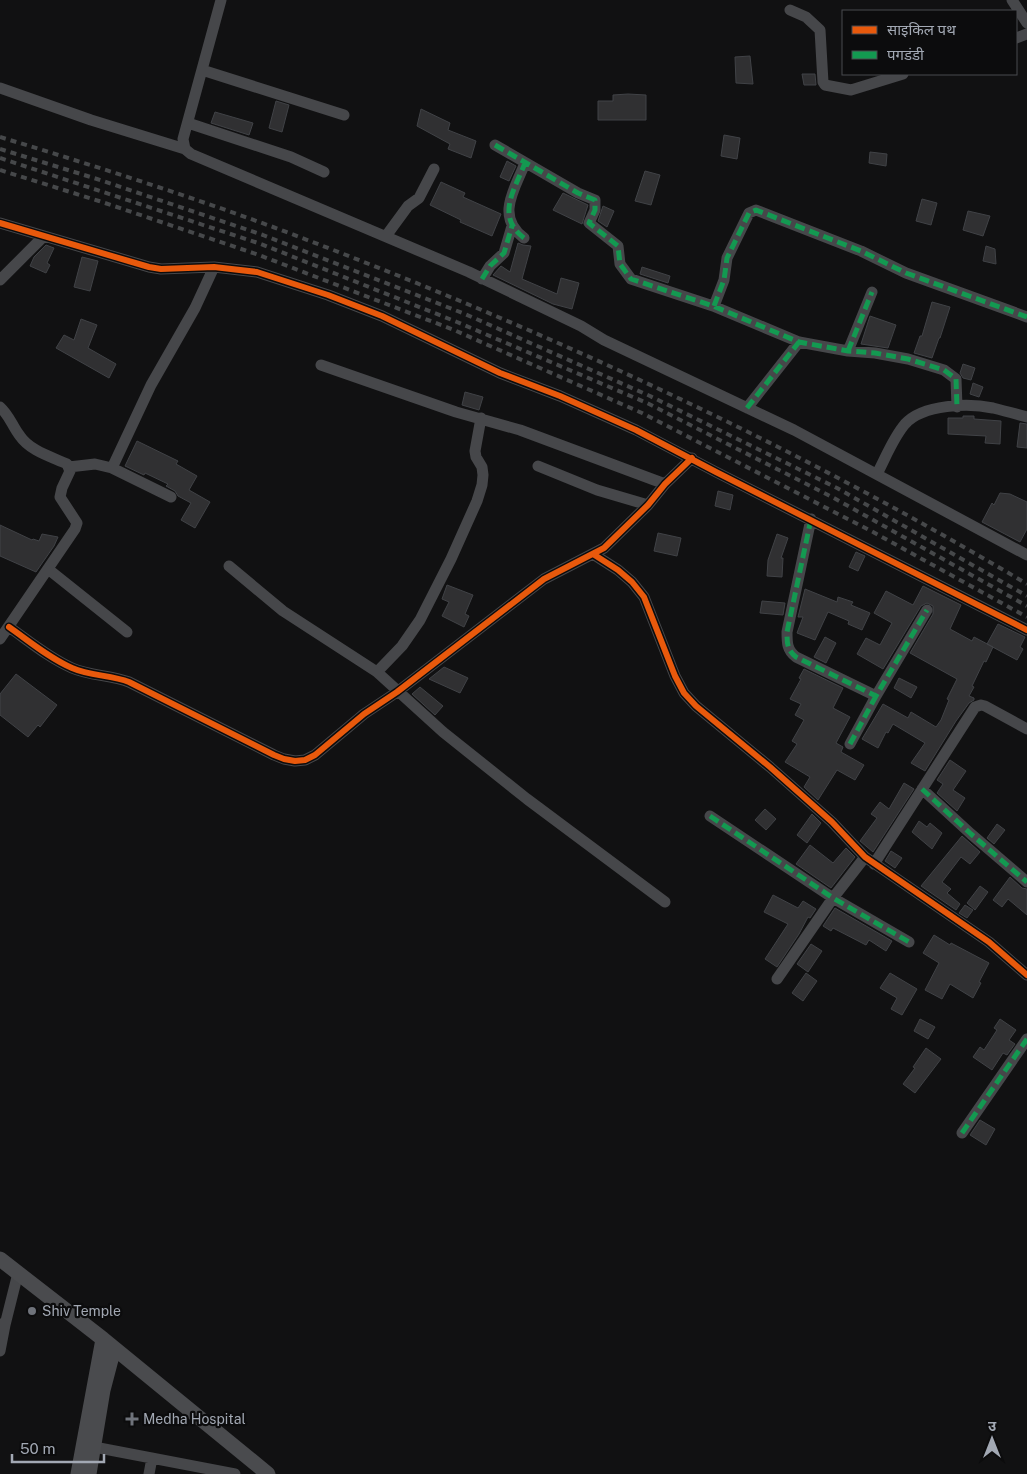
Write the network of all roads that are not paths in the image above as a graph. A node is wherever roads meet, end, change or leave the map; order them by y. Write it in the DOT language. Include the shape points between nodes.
graph roads {
  1 [pos="221,0"];
  2 [pos="1012,0"];
  3 [pos="790,10"];
  4 [pos="1027,23"];
  5 [pos="202,70"];
  6 [pos="900,75"];
  7 [pos="0,88"];
  8 [pos="344,115"];
  9 [pos="188,122"];
  10 [pos="496,145"];
  11 [pos="185,150"];
  12 [pos="525,163"];
  13 [pos="434,169"];
  14 [pos="324,172"];
  15 [pos="0,223"];
  16 [pos="512,226"];
  17 [pos="44,236"];
  18 [pos="386,236"];
  19 [pos="524,238"];
  20 [pos="214,267"];
  21 [pos="482,279"];
  22 [pos="0,280"];
  23 [pos="872,292"];
  24 [pos="714,306"];
  25 [pos="1027,317"];
  26 [pos="799,342"];
  27 [pos="848,351"];
  28 [pos="321,365"];
  29 [pos="957,406"];
  30 [pos="0,407"];
  31 [pos="747,408"];
  32 [pos="1027,417"];
  33 [pos="481,418"];
  34 [pos="692,458"];
  35 [pos="538,466"];
  36 [pos="69,467"];
  37 [pos="112,468"];
  38 [pos="877,474"];
  39 [pos="665,484"];
  40 [pos="171,497"];
  41 [pos="648,506"];
  42 [pos="810,519"];
  43 [pos="593,554"];
  44 [pos="1027,556"];
  45 [pos="230,566"];
  46 [pos="48,570"];
  47 [pos="927,610"];
  48 [pos="9,627"];
  49 [pos="1027,630"];
  50 [pos="127,632"];
  51 [pos="0,639"];
  52 [pos="377,672"];
  53 [pos="398,692"];
  54 [pos="876,696"];
  55 [pos="1027,729"];
  56 [pos="850,744"];
  57 [pos="922,789"];
  58 [pos="710,816"];
  59 [pos="870,860"];
  60 [pos="1027,882"];
  61 [pos="833,898"];
  62 [pos="664,902"];
  63 [pos="909,942"];
  64 [pos="1027,975"];
  65 [pos="777,979"];
  66 [pos="1027,1039"];
  67 [pos="962,1133"];
  68 [pos="0,1259"];
  69 [pos="18,1273"];
  70 [pos="3,1324"];
  71 [pos="108,1344"];
  72 [pos="0,1351"];
  73 [pos="94,1447"];
  74 [pos="152,1458"];
  75 [pos="78,1474"];
  76 [pos="89,1474"];
  77 [pos="149,1474"];
  78 [pos="235,1474"];
  79 [pos="268,1474"];
  1 -- 5 [label="street"];
  2 -- 4 [label="street"];
  3 -- 6 [label="street" via="806,17 820,30 825,85 851,90"];
  5 -- 8 [label="street"];
  5 -- 9 [label="street"];
  7 -- 11 [label="street"];
  9 -- 11 [label="street" via="183,139"];
  9 -- 14 [label="street" via="291,157"];
  10 -- 12 [label="street"];
  11 -- 18 [label="street"];
  12 -- 16 [label="street" via="508,207"];
  12 -- 24 [label="street" via="595,200 595,210 589,223 618,246 620,264 631,279"];
  13 -- 18 [label="street" via="419,198 408,206"];
  15 -- 17 [label="street"];
  16 -- 19 [label="street"];
  16 -- 21 [label="street" via="504,253"];
  17 -- 20 [label="street" via="149,267"];
  17 -- 22 [label="street"];
  18 -- 21 [label="street"];
  20 -- 34 [label="street" via="267,275 382,316 485,367 560,396"];
  20 -- 37 [label="street" via="195,308 151,385"];
  21 -- 31 [label="street"];
  23 -- 27 [label="street"];
  24 -- 25 [label="street" via="724,280 727,258 749,213 756,210 861,251 906,273"];
  24 -- 26 [label="street"];
  26 -- 27 [label="street"];
  26 -- 31 [label="street"];
  27 -- 29 [label="street" via="908,359 944,370 956,379"];
  28 -- 33 [label="street"];
  29 -- 32 [label="street" via="992,408"];
  29 -- 38 [label="street" via="928,410 906,422"];
  30 -- 36 [label="street" via="32,448"];
  31 -- 38 [label="street"];
  33 -- 39 [label="street"];
  33 -- 52 [label="street" via="475,451 483,475 477,500 420,620 402,646"];
  34 -- 39 [label="street"];
  34 -- 42 [label="street"];
  35 -- 41 [label="street"];
  36 -- 37 [label="street" via="95,464"];
  36 -- 46 [label="street" via="60,497 78,524"];
  37 -- 40 [label="street"];
  38 -- 44 [label="street"];
  39 -- 41 [label="street"];
  41 -- 43 [label="street" via="604,548"];
  42 -- 49 [label="street"];
  42 -- 54 [label="street" via="787,632 787,647 796,658"];
  43 -- 53 [label="street" via="544,579"];
  43 -- 59 [label="street" via="618,570 644,597 684,693 832,822"];
  45 -- 52 [label="street" via="283,611"];
  46 -- 48 [label="street"];
  46 -- 50 [label="street"];
  47 -- 54 [label="street"];
  48 -- 51 [label="street"];
  48 -- 53 [label="street" via="56,660 87,673 129,682 284,759 305,760 315,755 364,714"];
  52 -- 53 [label="street"];
  53 -- 62 [label="street" via="527,799"];
  54 -- 56 [label="street"];
  55 -- 57 [label="street" via="984,706 975,707"];
  57 -- 59 [label="street"];
  57 -- 60 [label="street"];
  58 -- 61 [label="street"];
  59 -- 61 [label="street"];
  59 -- 64 [label="street" via="988,942"];
  61 -- 63 [label="street"];
  61 -- 65 [label="street"];
  66 -- 67 [label="street"];
  68 -- 69 [label="street"];
  69 -- 70 [label="street"];
  69 -- 71 [label="street"];
  70 -- 72 [label="street"];
  71 -- 73 [label="street"];
  71 -- 75 [label="street"];
  71 -- 79 [label="street"];
  73 -- 74 [label="street"];
  73 -- 76 [label="street"];
  74 -- 77 [label="street"];
  74 -- 78 [label="street"];
}
